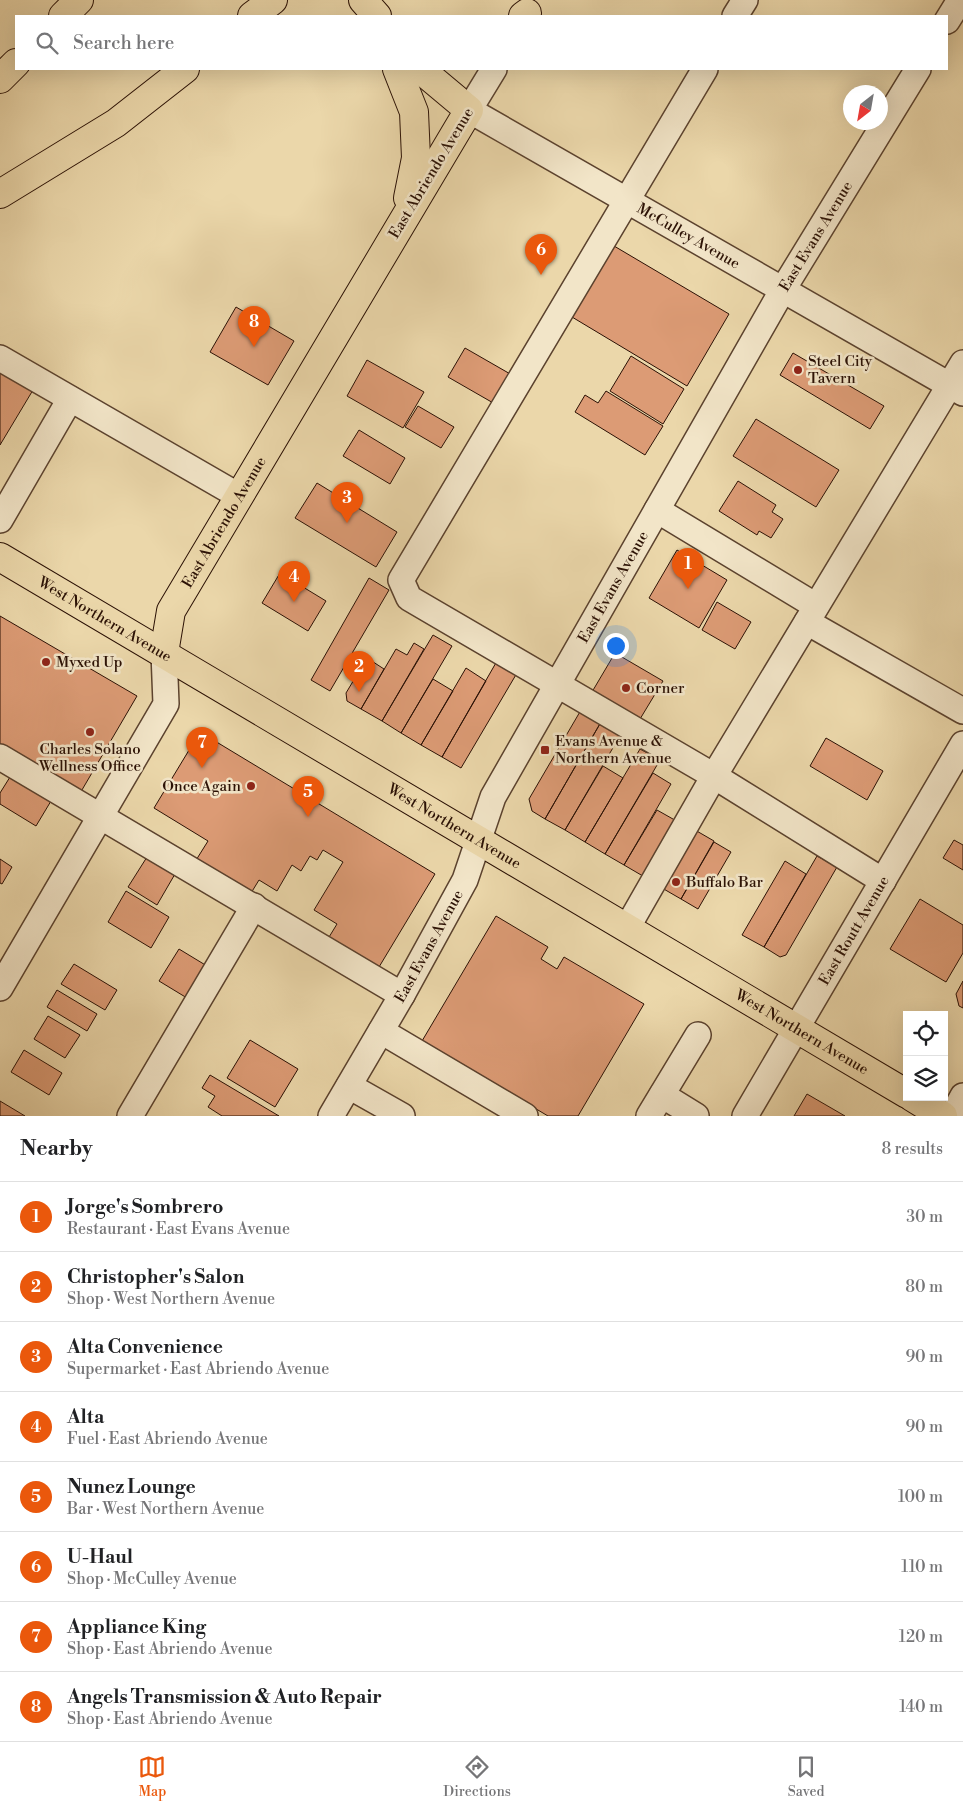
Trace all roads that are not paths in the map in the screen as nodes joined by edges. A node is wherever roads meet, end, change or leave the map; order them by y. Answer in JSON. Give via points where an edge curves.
{"nodes":[{"id":1,"x":80,"y":0,"type":"edge"},
{"id":2,"x":273,"y":0,"type":"edge"},
{"id":3,"x":744,"y":0,"type":"edge"},
{"id":4,"x":960,"y":0,"type":"edge"},
{"id":5,"x":64,"y":15,"type":"edge"},
{"id":6,"x":253,"y":15,"type":"edge"},
{"id":7,"x":736,"y":15,"type":"edge"},
{"id":8,"x":948,"y":19,"type":"edge"},
{"id":9,"x":15,"y":64,"type":"edge"},
{"id":10,"x":184,"y":70,"type":"edge"},
{"id":11,"x":397,"y":70,"type":"edge"},
{"id":12,"x":421,"y":70,"type":"edge"},
{"id":13,"x":493,"y":70,"type":"edge"},
{"id":14,"x":704,"y":70,"type":"edge"},
{"id":15,"x":917,"y":70,"type":"edge"},
{"id":16,"x":0,"y":79,"type":"edge"},
{"id":17,"x":469,"y":110,"type":"junction"},
{"id":18,"x":0,"y":194,"type":"edge"},
{"id":19,"x":628,"y":202,"type":"junction"},
{"id":20,"x":404,"y":218,"type":"junction"},
{"id":21,"x":782,"y":291,"type":"junction"},
{"id":22,"x":0,"y":358,"type":"edge"},
{"id":23,"x":963,"y":363,"type":"edge"},
{"id":24,"x":956,"y":389,"type":"edge"},
{"id":25,"x":70,"y":399,"type":"junction"},
{"id":26,"x":239,"y":496,"type":"junction"},
{"id":27,"x":657,"y":510,"type":"junction"},
{"id":28,"x":0,"y":520,"type":"edge"},
{"id":29,"x":0,"y":558,"type":"edge"},
{"id":30,"x":812,"y":614,"type":"junction"},
{"id":31,"x":164,"y":653,"type":"junction"},
{"id":32,"x":557,"y":686,"type":"junction"},
{"id":33,"x":963,"y":711,"type":"edge"},
{"id":34,"x":963,"y":744,"type":"edge"},
{"id":35,"x":0,"y":757,"type":"edge"},
{"id":36,"x":714,"y":776,"type":"junction"},
{"id":37,"x":101,"y":816,"type":"junction"},
{"id":38,"x":478,"y":841,"type":"junction"},
{"id":39,"x":883,"y":881,"type":"junction"},
{"id":40,"x":254,"y":906,"type":"junction"},
{"id":41,"x":627,"y":928,"type":"junction"},
{"id":42,"x":0,"y":988,"type":"edge"},
{"id":43,"x":402,"y":995,"type":"junction"},
{"id":44,"x":797,"y":1029,"type":"junction"},
{"id":45,"x":381,"y":1031,"type":"junction"},
{"id":46,"x":698,"y":1035,"type":"dead end"},
{"id":47,"x":349,"y":1086,"type":"junction"},
{"id":48,"x":903,"y":1092,"type":"edge"},
{"id":49,"x":662,"y":1095,"type":"junction"},
{"id":50,"x":963,"y":1096,"type":"edge"},
{"id":51,"x":919,"y":1101,"type":"edge"},
{"id":52,"x":130,"y":1116,"type":"edge"},
{"id":53,"x":331,"y":1116,"type":"edge"},
{"id":54,"x":402,"y":1116,"type":"edge"},
{"id":55,"x":525,"y":1116,"type":"edge"},
{"id":56,"x":650,"y":1116,"type":"edge"},
{"id":57,"x":696,"y":1116,"type":"edge"},
{"id":58,"x":745,"y":1116,"type":"edge"},
{"id":59,"x":943,"y":1116,"type":"edge"},
{"id":60,"x":952,"y":1116,"type":"edge"}],
"edges":[{"from":1,"to":5,"type":"main road"},
{"from":2,"to":6,"type":"main road"},
{"from":3,"to":7,"type":"street"},
{"from":4,"to":8,"type":"street"},
{"from":9,"to":16,"type":"main road"},
{"from":10,"to":18,"type":"main road","via":[[116,123]]},
{"from":11,"to":20,"type":"main road","via":[[414,112],[416,149]]},
{"from":12,"to":17,"type":"main road","name":"McCulley Avenue"},
{"from":13,"to":17,"type":"street","name":"East Abriendo Avenue"},
{"from":14,"to":19,"type":"street"},
{"from":15,"to":21,"type":"street","name":"East Evans Avenue"},
{"from":17,"to":19,"type":"street","name":"McCulley Avenue"},
{"from":17,"to":20,"type":"main road","name":"East Abriendo Avenue"},
{"from":19,"to":21,"type":"street","name":"McCulley Avenue"},
{"from":19,"to":32,"type":"street","via":[[401,580],[408,598]]},
{"from":20,"to":26,"type":"main road","name":"East Abriendo Avenue"},
{"from":21,"to":24,"type":"street","name":"McCulley Avenue"},
{"from":21,"to":27,"type":"street","name":"East Evans Avenue"},
{"from":22,"to":25,"type":"street"},
{"from":23,"to":24,"type":"street"},
{"from":24,"to":30,"type":"street"},
{"from":25,"to":26,"type":"street"},
{"from":25,"to":28,"type":"street"},
{"from":26,"to":31,"type":"main road","name":"East Abriendo Avenue","via":[[171,610]]},
{"from":27,"to":30,"type":"street"},
{"from":27,"to":32,"type":"street","name":"East Evans Avenue"},
{"from":29,"to":31,"type":"main road","name":"West Northern Avenue"},
{"from":30,"to":33,"type":"street"},
{"from":30,"to":36,"type":"street"},
{"from":31,"to":37,"type":"street","name":"East Abriendo Avenue","via":[[166,704]]},
{"from":31,"to":38,"type":"main road","name":"West Northern Avenue"},
{"from":32,"to":36,"type":"street"},
{"from":32,"to":38,"type":"street","name":"East Evans Avenue","via":[[493,797]]},
{"from":34,"to":39,"type":"street","name":"East Routt Avenue"},
{"from":35,"to":37,"type":"street"},
{"from":36,"to":39,"type":"street"},
{"from":36,"to":41,"type":"street"},
{"from":37,"to":40,"type":"street"},
{"from":37,"to":42,"type":"street","name":"East Abriendo Avenue"},
{"from":38,"to":41,"type":"main road","name":"West Northern Avenue"},
{"from":38,"to":43,"type":"street","name":"East Evans Avenue","via":[[465,880]]},
{"from":39,"to":44,"type":"street","name":"East Routt Avenue"},
{"from":40,"to":43,"type":"street"},
{"from":40,"to":52,"type":"street"},
{"from":41,"to":44,"type":"main road","name":"West Northern Avenue"},
{"from":43,"to":45,"type":"street","name":"East Evans Avenue"},
{"from":44,"to":48,"type":"main road","name":"West Northern Avenue"},
{"from":44,"to":58,"type":"street","name":"East Routt Avenue"},
{"from":45,"to":47,"type":"street","name":"East Evans Avenue"},
{"from":45,"to":55,"type":"street"},
{"from":46,"to":49,"type":"street"},
{"from":47,"to":53,"type":"street","name":"East Evans Avenue"},
{"from":47,"to":54,"type":"street"},
{"from":49,"to":56,"type":"street"},
{"from":49,"to":57,"type":"street"},
{"from":50,"to":60,"type":"street"},
{"from":51,"to":59,"type":"main road"}]}
